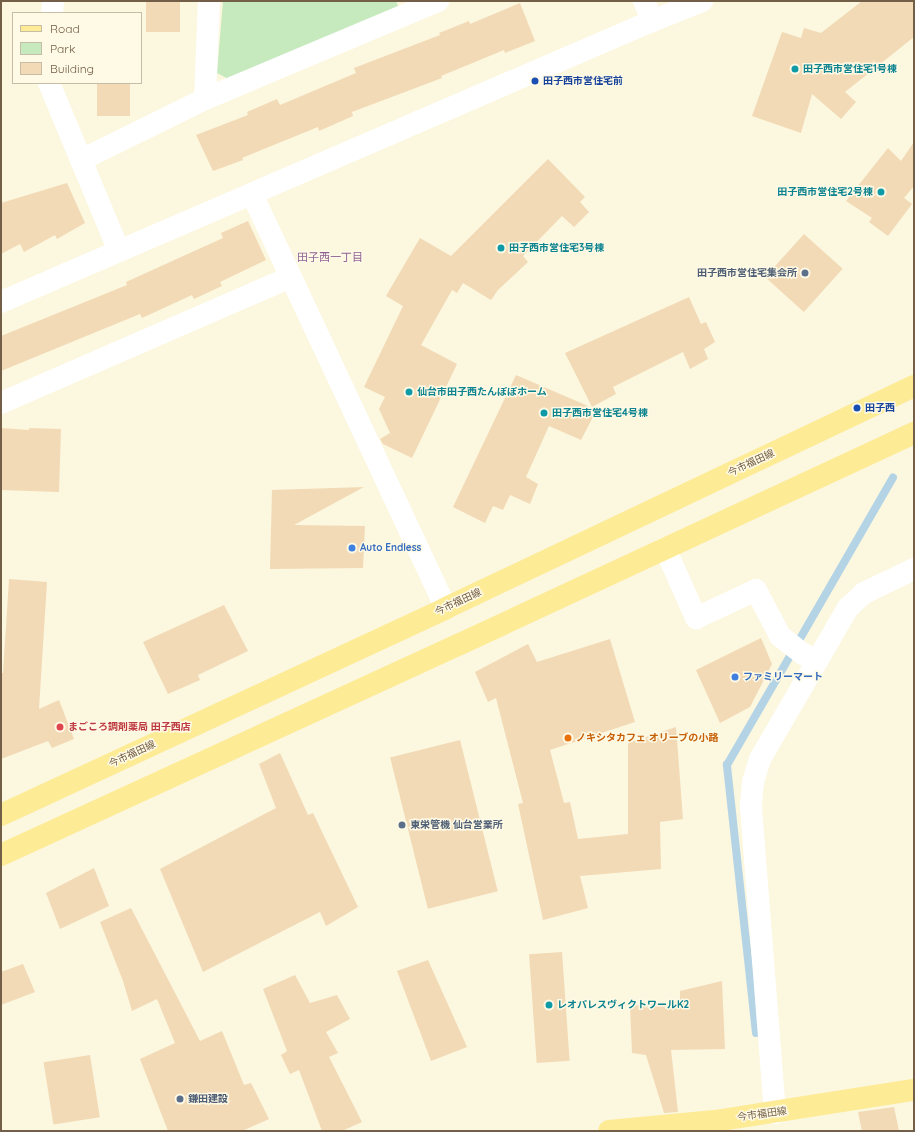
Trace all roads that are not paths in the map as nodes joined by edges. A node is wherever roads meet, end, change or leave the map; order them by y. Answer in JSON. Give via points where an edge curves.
{"nodes":[{"id":1,"x":53,"y":1,"type":"edge"},
{"id":2,"x":209,"y":1,"type":"edge"},
{"id":3,"x":438,"y":1,"type":"edge"},
{"id":4,"x":702,"y":1,"type":"edge"},
{"id":5,"x":648,"y":11,"type":"edge"},
{"id":6,"x":52,"y":12,"type":"edge"},
{"id":7,"x":50,"y":84,"type":"edge"},
{"id":8,"x":206,"y":99,"type":"junction"},
{"id":9,"x":80,"y":160,"type":"junction"},
{"id":10,"x":252,"y":194,"type":"junction"},
{"id":11,"x":119,"y":251,"type":"junction"},
{"id":12,"x":291,"y":277,"type":"junction"},
{"id":13,"x":1,"y":302,"type":"edge"},
{"id":14,"x":914,"y":386,"type":"edge"},
{"id":15,"x":1,"y":403,"type":"edge"},
{"id":16,"x":914,"y":432,"type":"edge"},
{"id":17,"x":665,"y":548,"type":"junction"},
{"id":18,"x":914,"y":569,"type":"edge"},
{"id":19,"x":446,"y":608,"type":"junction"},
{"id":20,"x":804,"y":653,"type":"junction"},
{"id":21,"x":1,"y":815,"type":"edge"},
{"id":22,"x":1,"y":854,"type":"edge"},
{"id":23,"x":914,"y":1090,"type":"edge"},
{"id":24,"x":775,"y":1113,"type":"junction"},
{"id":25,"x":609,"y":1131,"type":"edge"}],
"edges":[{"from":1,"to":6,"type":"street"},
{"from":2,"to":8,"type":"street"},
{"from":3,"to":8,"type":"street"},
{"from":4,"to":5,"type":"street"},
{"from":5,"to":10,"type":"street"},
{"from":7,"to":9,"type":"street"},
{"from":8,"to":9,"type":"street"},
{"from":9,"to":11,"type":"street"},
{"from":10,"to":11,"type":"street"},
{"from":10,"to":12,"type":"street"},
{"from":11,"to":13,"type":"street"},
{"from":12,"to":15,"type":"street"},
{"from":12,"to":19,"type":"street"},
{"from":14,"to":19,"type":"main road","name":"今市福田線"},
{"from":16,"to":17,"type":"main road"},
{"from":17,"to":20,"type":"street","via":[[696,618],[756,590],[780,636]]},
{"from":17,"to":22,"type":"main road"},
{"from":18,"to":20,"type":"street","via":[[864,593]]},
{"from":19,"to":21,"type":"main road","name":"今市福田線"},
{"from":20,"to":24,"type":"street","via":[[760,759],[753,782],[751,805]]},
{"from":23,"to":24,"type":"main road","name":"今市福田線"},
{"from":24,"to":25,"type":"main road","name":"今市福田線"}]}
